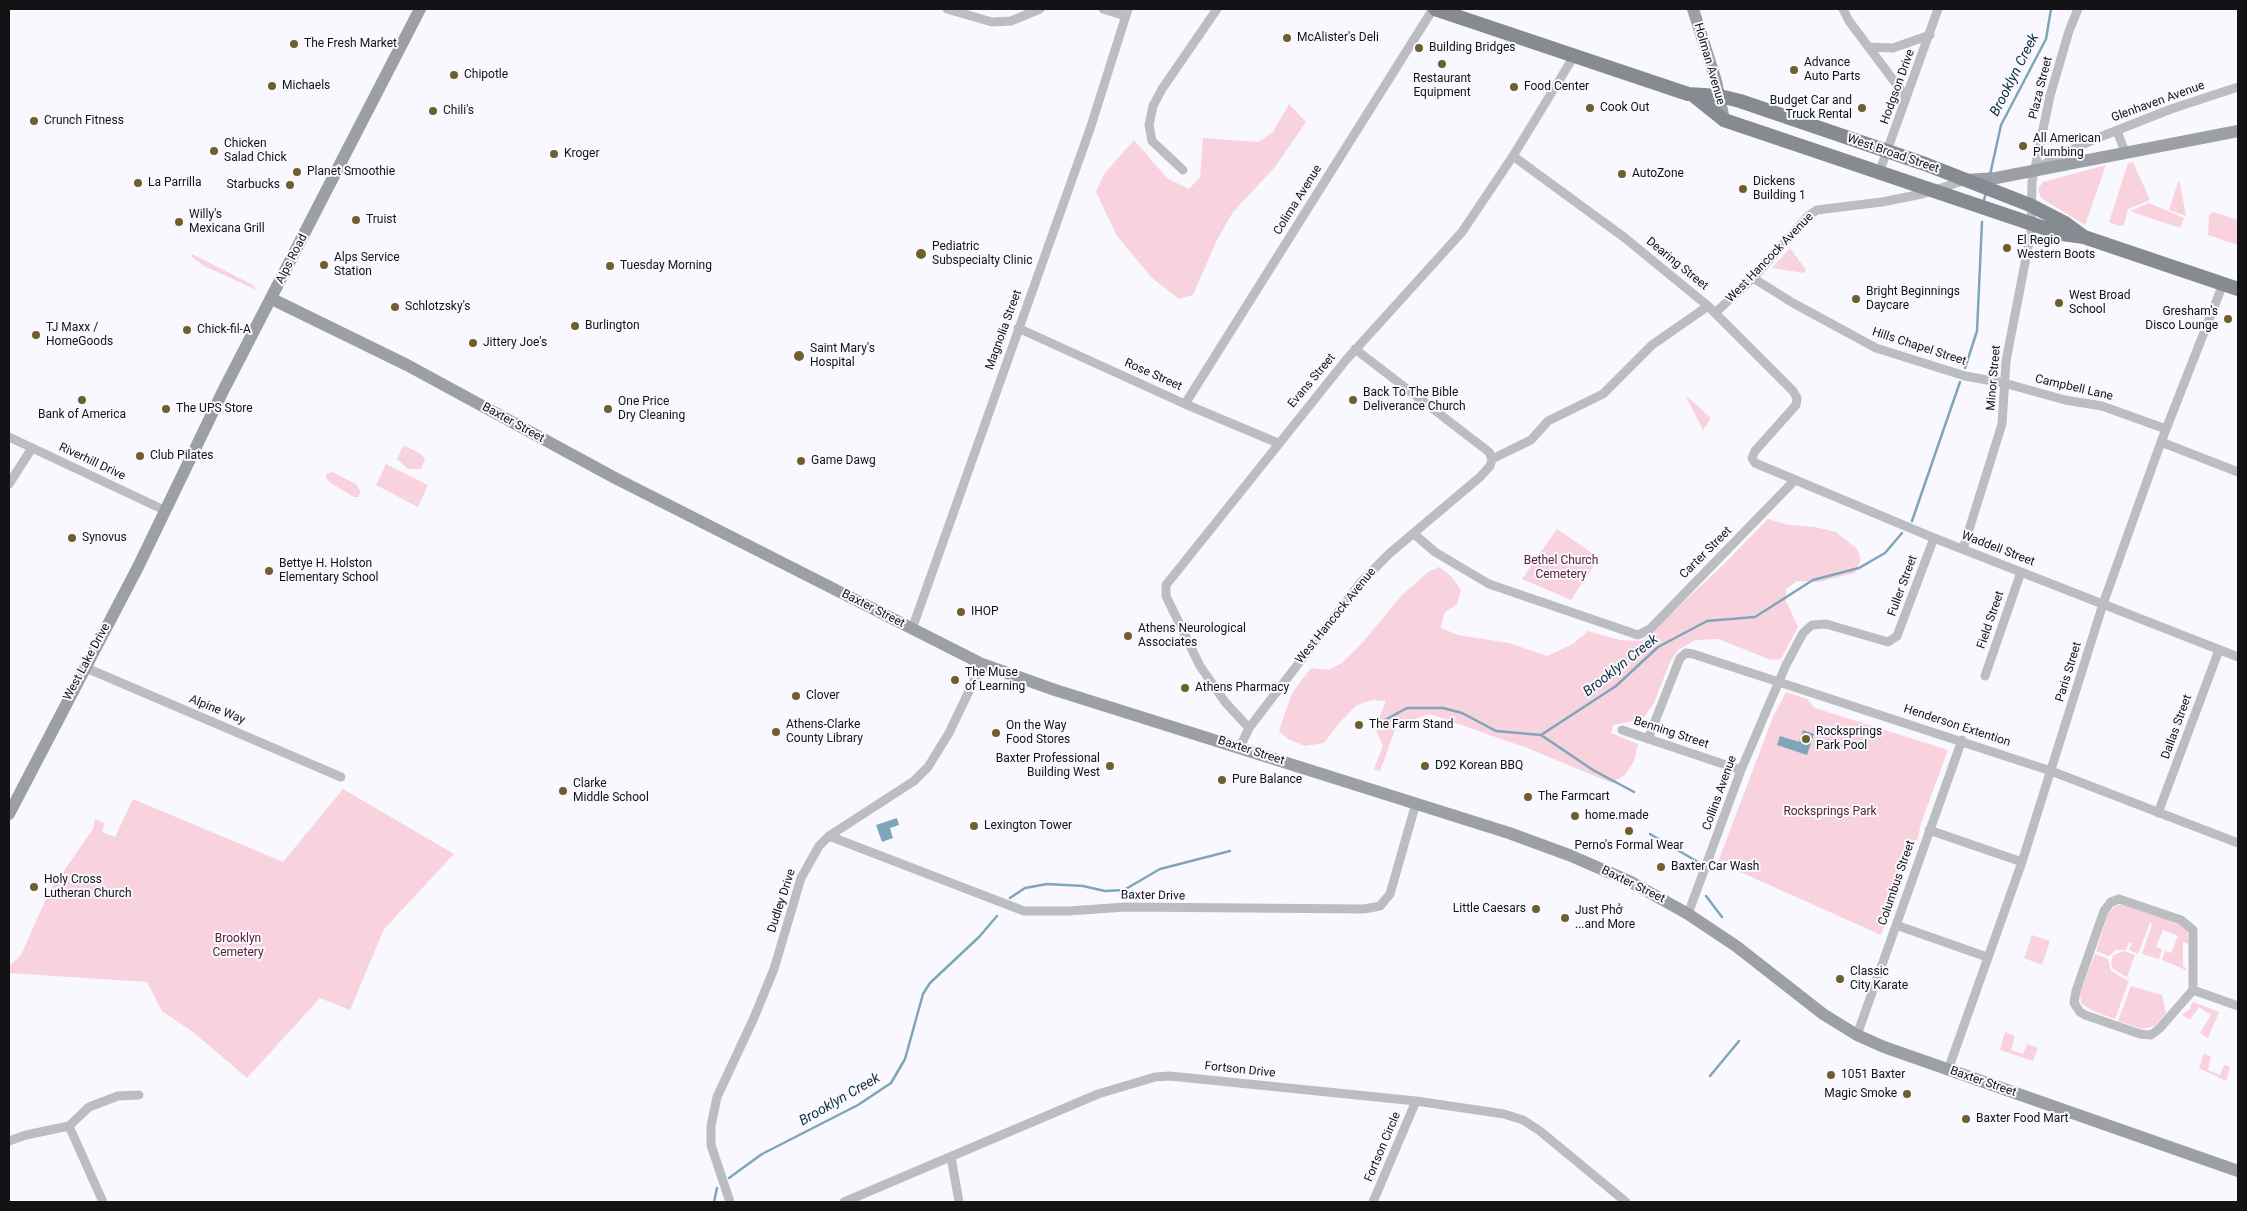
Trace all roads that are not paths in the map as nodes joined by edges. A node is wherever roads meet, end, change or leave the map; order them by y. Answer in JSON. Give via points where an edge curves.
{"nodes":[{"id":1,"x":420,"y":9,"type":"edge"},
{"id":2,"x":947,"y":9,"type":"edge"},
{"id":3,"x":1040,"y":9,"type":"edge"},
{"id":4,"x":1103,"y":9,"type":"edge"},
{"id":5,"x":1217,"y":9,"type":"edge"},
{"id":6,"x":1434,"y":9,"type":"edge"},
{"id":7,"x":1693,"y":9,"type":"edge"},
{"id":8,"x":1843,"y":9,"type":"edge"},
{"id":9,"x":1938,"y":9,"type":"edge"},
{"id":10,"x":2078,"y":9,"type":"edge"},
{"id":11,"x":1126,"y":12,"type":"edge"},
{"id":12,"x":1930,"y":35,"type":"junction"},
{"id":13,"x":1869,"y":47,"type":"junction"},
{"id":14,"x":1574,"y":56,"type":"junction"},
{"id":15,"x":2238,"y":87,"type":"edge"},
{"id":16,"x":1694,"y":96,"type":"junction"},
{"id":17,"x":1720,"y":96,"type":"junction"},
{"id":18,"x":1906,"y":97,"type":"junction"},
{"id":19,"x":1724,"y":120,"type":"junction"},
{"id":20,"x":2117,"y":130,"type":"junction"},
{"id":21,"x":2238,"y":131,"type":"edge"},
{"id":22,"x":1887,"y":151,"type":"junction"},
{"id":23,"x":2125,"y":152,"type":"junction"},
{"id":24,"x":1513,"y":156,"type":"junction"},
{"id":25,"x":1183,"y":170,"type":"dead end"},
{"id":26,"x":2034,"y":171,"type":"junction"},
{"id":27,"x":1880,"y":173,"type":"junction"},
{"id":28,"x":1966,"y":180,"type":"junction"},
{"id":29,"x":1936,"y":191,"type":"junction"},
{"id":30,"x":2030,"y":205,"type":"junction"},
{"id":31,"x":2031,"y":224,"type":"junction"},
{"id":32,"x":2084,"y":237,"type":"junction"},
{"id":33,"x":1753,"y":278,"type":"junction"},
{"id":34,"x":2223,"y":284,"type":"junction"},
{"id":35,"x":2238,"y":289,"type":"edge"},
{"id":36,"x":272,"y":299,"type":"junction"},
{"id":37,"x":1708,"y":306,"type":"junction"},
{"id":38,"x":1715,"y":312,"type":"junction"},
{"id":39,"x":1018,"y":328,"type":"junction"},
{"id":40,"x":1355,"y":349,"type":"junction"},
{"id":41,"x":2004,"y":383,"type":"junction"},
{"id":42,"x":1184,"y":404,"type":"junction"},
{"id":43,"x":2166,"y":429,"type":"junction"},
{"id":44,"x":9,"y":437,"type":"edge"},
{"id":45,"x":2161,"y":442,"type":"junction"},
{"id":46,"x":1278,"y":443,"type":"junction"},
{"id":47,"x":32,"y":448,"type":"junction"},
{"id":48,"x":1752,"y":458,"type":"joint"},
{"id":49,"x":1492,"y":459,"type":"junction"},
{"id":50,"x":2238,"y":472,"type":"edge"},
{"id":51,"x":1794,"y":481,"type":"junction"},
{"id":52,"x":9,"y":484,"type":"edge"},
{"id":53,"x":164,"y":510,"type":"junction"},
{"id":54,"x":1414,"y":534,"type":"junction"},
{"id":55,"x":1934,"y":538,"type":"junction"},
{"id":56,"x":1963,"y":549,"type":"junction"},
{"id":57,"x":2021,"y":572,"type":"junction"},
{"id":58,"x":2103,"y":604,"type":"junction"},
{"id":59,"x":912,"y":630,"type":"junction"},
{"id":60,"x":2219,"y":650,"type":"junction"},
{"id":61,"x":2238,"y":657,"type":"edge"},
{"id":62,"x":982,"y":664,"type":"junction"},
{"id":63,"x":84,"y":667,"type":"junction"},
{"id":64,"x":1985,"y":676,"type":"dead end"},
{"id":65,"x":1779,"y":682,"type":"junction"},
{"id":66,"x":1249,"y":728,"type":"junction"},
{"id":67,"x":1622,"y":730,"type":"dead end"},
{"id":68,"x":1648,"y":739,"type":"junction"},
{"id":69,"x":1962,"y":740,"type":"junction"},
{"id":70,"x":1240,"y":747,"type":"junction"},
{"id":71,"x":1741,"y":770,"type":"junction"},
{"id":72,"x":2051,"y":771,"type":"junction"},
{"id":73,"x":341,"y":777,"type":"dead end"},
{"id":74,"x":1416,"y":803,"type":"junction"},
{"id":75,"x":2158,"y":813,"type":"junction"},
{"id":76,"x":9,"y":814,"type":"edge"},
{"id":77,"x":1929,"y":830,"type":"junction"},
{"id":78,"x":829,"y":836,"type":"junction"},
{"id":79,"x":2238,"y":843,"type":"edge"},
{"id":80,"x":2022,"y":862,"type":"junction"},
{"id":81,"x":1688,"y":914,"type":"junction"},
{"id":82,"x":1896,"y":925,"type":"junction"},
{"id":83,"x":1987,"y":957,"type":"junction"},
{"id":84,"x":2192,"y":990,"type":"junction"},
{"id":85,"x":2238,"y":1006,"type":"edge"},
{"id":86,"x":1857,"y":1035,"type":"junction"},
{"id":87,"x":1948,"y":1070,"type":"junction"},
{"id":88,"x":139,"y":1095,"type":"dead end"},
{"id":89,"x":1416,"y":1101,"type":"junction"},
{"id":90,"x":69,"y":1126,"type":"junction"},
{"id":91,"x":9,"y":1141,"type":"edge"},
{"id":92,"x":951,"y":1157,"type":"junction"},
{"id":93,"x":2238,"y":1171,"type":"edge"},
{"id":94,"x":103,"y":1202,"type":"edge"},
{"id":95,"x":730,"y":1202,"type":"edge"},
{"id":96,"x":844,"y":1202,"type":"edge"},
{"id":97,"x":959,"y":1202,"type":"edge"},
{"id":98,"x":1373,"y":1202,"type":"edge"},
{"id":99,"x":1626,"y":1202,"type":"edge"}],
"edges":[{"from":1,"to":36,"type":"main road","name":"Alps Road"},
{"from":2,"to":3,"type":"street","via":[[980,20],[998,22],[1011,21]]},
{"from":4,"to":11,"type":"street"},
{"from":5,"to":25,"type":"street","via":[[1153,106],[1149,125],[1152,141]]},
{"from":6,"to":14,"type":"main road","name":"West Broad Street"},
{"from":6,"to":42,"type":"street","name":"Colima Avenue"},
{"from":7,"to":17,"type":"main road","name":"Holman Avenue"},
{"from":8,"to":13,"type":"street"},
{"from":9,"to":12,"type":"street","name":"Hodgson Drive"},
{"from":10,"to":26,"type":"street","name":"Plaza Street","via":[[2050,96]]},
{"from":11,"to":39,"type":"street","name":"Magnolia Street","via":[[1090,129]]},
{"from":12,"to":13,"type":"street","via":[[1893,48]]},
{"from":12,"to":18,"type":"street","name":"Hodgson Drive"},
{"from":13,"to":18,"type":"street"},
{"from":14,"to":16,"type":"main road","name":"West Broad Street"},
{"from":14,"to":24,"type":"street","name":"Evans Street"},
{"from":15,"to":20,"type":"street","name":"Glenhaven Avenue"},
{"from":16,"to":17,"type":"main road","name":"West Broad Street"},
{"from":16,"to":19,"type":"main road","name":"West Broad Street"},
{"from":17,"to":19,"type":"main road","name":"Holman Avenue"},
{"from":17,"to":22,"type":"main road","name":"West Broad Street"},
{"from":18,"to":22,"type":"street","name":"Hodgson Drive"},
{"from":19,"to":27,"type":"main road","name":"West Broad Street"},
{"from":20,"to":23,"type":"street"},
{"from":20,"to":26,"type":"street","name":"Glenhaven Avenue","via":[[2055,157]]},
{"from":21,"to":23,"type":"main road","name":"West Hancock Avenue"},
{"from":22,"to":27,"type":"street","name":"Hodgson Drive"},
{"from":22,"to":28,"type":"main road","name":"West Broad Street"},
{"from":23,"to":26,"type":"main road","name":"West Hancock Avenue"},
{"from":24,"to":37,"type":"street","name":"Dearing Street","via":[[1625,238]]},
{"from":24,"to":40,"type":"street","name":"Evans Street","via":[[1446,252]]},
{"from":26,"to":28,"type":"main road","name":"West Hancock Avenue"},
{"from":26,"to":30,"type":"street","name":"Plaza Street"},
{"from":27,"to":29,"type":"main road","name":"West Broad Street"},
{"from":28,"to":29,"type":"street","name":"West Hancock Avenue"},
{"from":28,"to":30,"type":"main road","name":"West Broad Street"},
{"from":29,"to":31,"type":"main road","name":"West Broad Street"},
{"from":29,"to":33,"type":"street","name":"West Hancock Avenue","via":[[1817,210]]},
{"from":30,"to":31,"type":"street","name":"Minor Street"},
{"from":30,"to":32,"type":"main road","name":"West Broad Street"},
{"from":31,"to":32,"type":"main road","name":"West Broad Street"},
{"from":31,"to":41,"type":"street","name":"Minor Street"},
{"from":32,"to":34,"type":"main road","name":"West Broad Street"},
{"from":33,"to":38,"type":"street","name":"West Hancock Avenue"},
{"from":33,"to":41,"type":"street","name":"Hills Chapel Street","via":[[1876,348],[1965,376]]},
{"from":34,"to":35,"type":"main road","name":"West Broad Street"},
{"from":34,"to":43,"type":"street","name":"Paris Street"},
{"from":36,"to":53,"type":"main road","name":"Alps Road"},
{"from":36,"to":59,"type":"main road","name":"Baxter Street","via":[[407,365],[615,478]]},
{"from":37,"to":38,"type":"street","name":"Dearing Street"},
{"from":37,"to":49,"type":"street","via":[[1652,345],[1603,394],[1548,421],[1531,440]]},
{"from":38,"to":48,"type":"street","name":"Dearing Street","via":[[1794,391],[1797,398],[1794,408]]},
{"from":39,"to":42,"type":"street","name":"Rose Street"},
{"from":39,"to":59,"type":"street","name":"Magnolia Street"},
{"from":40,"to":46,"type":"street","name":"Evans Street"},
{"from":40,"to":49,"type":"street","via":[[1489,452]]},
{"from":41,"to":43,"type":"street","name":"Campbell Lane","via":[[2056,398],[2102,406]]},
{"from":41,"to":56,"type":"street","name":"Minor Street","via":[[1999,436]]},
{"from":42,"to":46,"type":"street","name":"Rose Street"},
{"from":43,"to":45,"type":"street","name":"Paris Street"},
{"from":44,"to":47,"type":"street","name":"Riverhill Drive"},
{"from":45,"to":50,"type":"street"},
{"from":45,"to":58,"type":"street","name":"Paris Street"},
{"from":46,"to":66,"type":"street","name":"Evans Street","via":[[1170,577],[1165,588],[1204,674]]},
{"from":47,"to":52,"type":"street"},
{"from":47,"to":53,"type":"street","name":"Riverhill Drive"},
{"from":48,"to":51,"type":"street","name":"Waddell Street","via":[[1757,464]]},
{"from":49,"to":54,"type":"street","name":"West Hancock Avenue","via":[[1480,478]]},
{"from":51,"to":54,"type":"street","name":"Carter Street","via":[[1650,629],[1638,635],[1489,584],[1443,557]]},
{"from":51,"to":55,"type":"street","name":"Waddell Street"},
{"from":53,"to":63,"type":"main road","name":"West Lake Drive"},
{"from":54,"to":66,"type":"street","name":"West Hancock Avenue","via":[[1361,582]]},
{"from":55,"to":56,"type":"street","name":"Waddell Street"},
{"from":55,"to":65,"type":"street","name":"Fuller Street","via":[[1898,636],[1888,642],[1826,624],[1812,625],[1803,633]]},
{"from":56,"to":57,"type":"street","name":"Waddell Street"},
{"from":57,"to":58,"type":"street","name":"Waddell Street"},
{"from":57,"to":64,"type":"street","name":"Field Street"},
{"from":58,"to":60,"type":"street","name":"Waddell Street"},
{"from":58,"to":72,"type":"street","name":"Paris Street"},
{"from":59,"to":62,"type":"main road","name":"Baxter Street"},
{"from":60,"to":61,"type":"street","name":"Waddell Street"},
{"from":60,"to":75,"type":"street","name":"Dallas Street"},
{"from":62,"to":70,"type":"main road","name":"Baxter Street"},
{"from":62,"to":78,"type":"street","name":"Dudley Drive","via":[[949,733],[928,767],[914,781]]},
{"from":63,"to":73,"type":"street","name":"Alpine Way"},
{"from":63,"to":76,"type":"main road","name":"West Lake Drive"},
{"from":65,"to":68,"type":"street","name":"Henderson Extention","via":[[1686,653],[1673,673]]},
{"from":65,"to":69,"type":"street","name":"Henderson Extention"},
{"from":65,"to":71,"type":"street","name":"Collins Avenue"},
{"from":66,"to":70,"type":"street","name":"West Hancock Avenue"},
{"from":67,"to":68,"type":"street","name":"Benning Street"},
{"from":68,"to":71,"type":"street","name":"Benning Street"},
{"from":69,"to":72,"type":"street","name":"Henderson Extention"},
{"from":69,"to":77,"type":"street","name":"Columbus Street"},
{"from":70,"to":74,"type":"main road","name":"Baxter Street"},
{"from":71,"to":81,"type":"street","name":"Collins Avenue"},
{"from":72,"to":75,"type":"street","name":"Henderson Extention"},
{"from":72,"to":80,"type":"street","name":"Paris Street"},
{"from":74,"to":78,"type":"street","name":"Baxter Drive","via":[[1390,894],[1380,906],[1364,910],[1126,907],[1068,912],[1024,911]]},
{"from":74,"to":81,"type":"main road","name":"Baxter Street","via":[[1569,855],[1629,881]]},
{"from":75,"to":79,"type":"street","name":"Henderson Extention"},
{"from":77,"to":80,"type":"street"},
{"from":77,"to":82,"type":"street","name":"Columbus Street"},
{"from":78,"to":95,"type":"street","name":"Dudley Drive","via":[[811,857],[801,878],[754,1020],[717,1097],[711,1145]]},
{"from":80,"to":83,"type":"street","name":"Paris Street"},
{"from":81,"to":86,"type":"main road","name":"Baxter Street","via":[[1744,952],[1823,1014]]},
{"from":82,"to":83,"type":"street"},
{"from":82,"to":86,"type":"street","name":"Columbus Street"},
{"from":83,"to":87,"type":"street","name":"Paris Street"},
{"from":84,"to":84,"type":"street","via":[[2193,938],[2190,926],[2182,920],[2126,900],[2111,902],[2104,911],[2076,991],[2074,1003],[2080,1012],[2151,1035]]},
{"from":84,"to":85,"type":"street"},
{"from":86,"to":87,"type":"main road","name":"Baxter Street"},
{"from":87,"to":93,"type":"main road","name":"Baxter Street"},
{"from":88,"to":90,"type":"street","via":[[118,1096],[89,1107]]},
{"from":89,"to":92,"type":"street","name":"Fortson Drive","via":[[1196,1078],[1156,1077],[1098,1094]]},
{"from":89,"to":98,"type":"street","name":"Fortson Circle"},
{"from":89,"to":99,"type":"street","name":"Fortson Drive","via":[[1477,1108],[1523,1120]]},
{"from":90,"to":91,"type":"street"},
{"from":90,"to":94,"type":"street"},
{"from":92,"to":96,"type":"street","name":"Fortson Drive"},
{"from":92,"to":97,"type":"street"}]}
